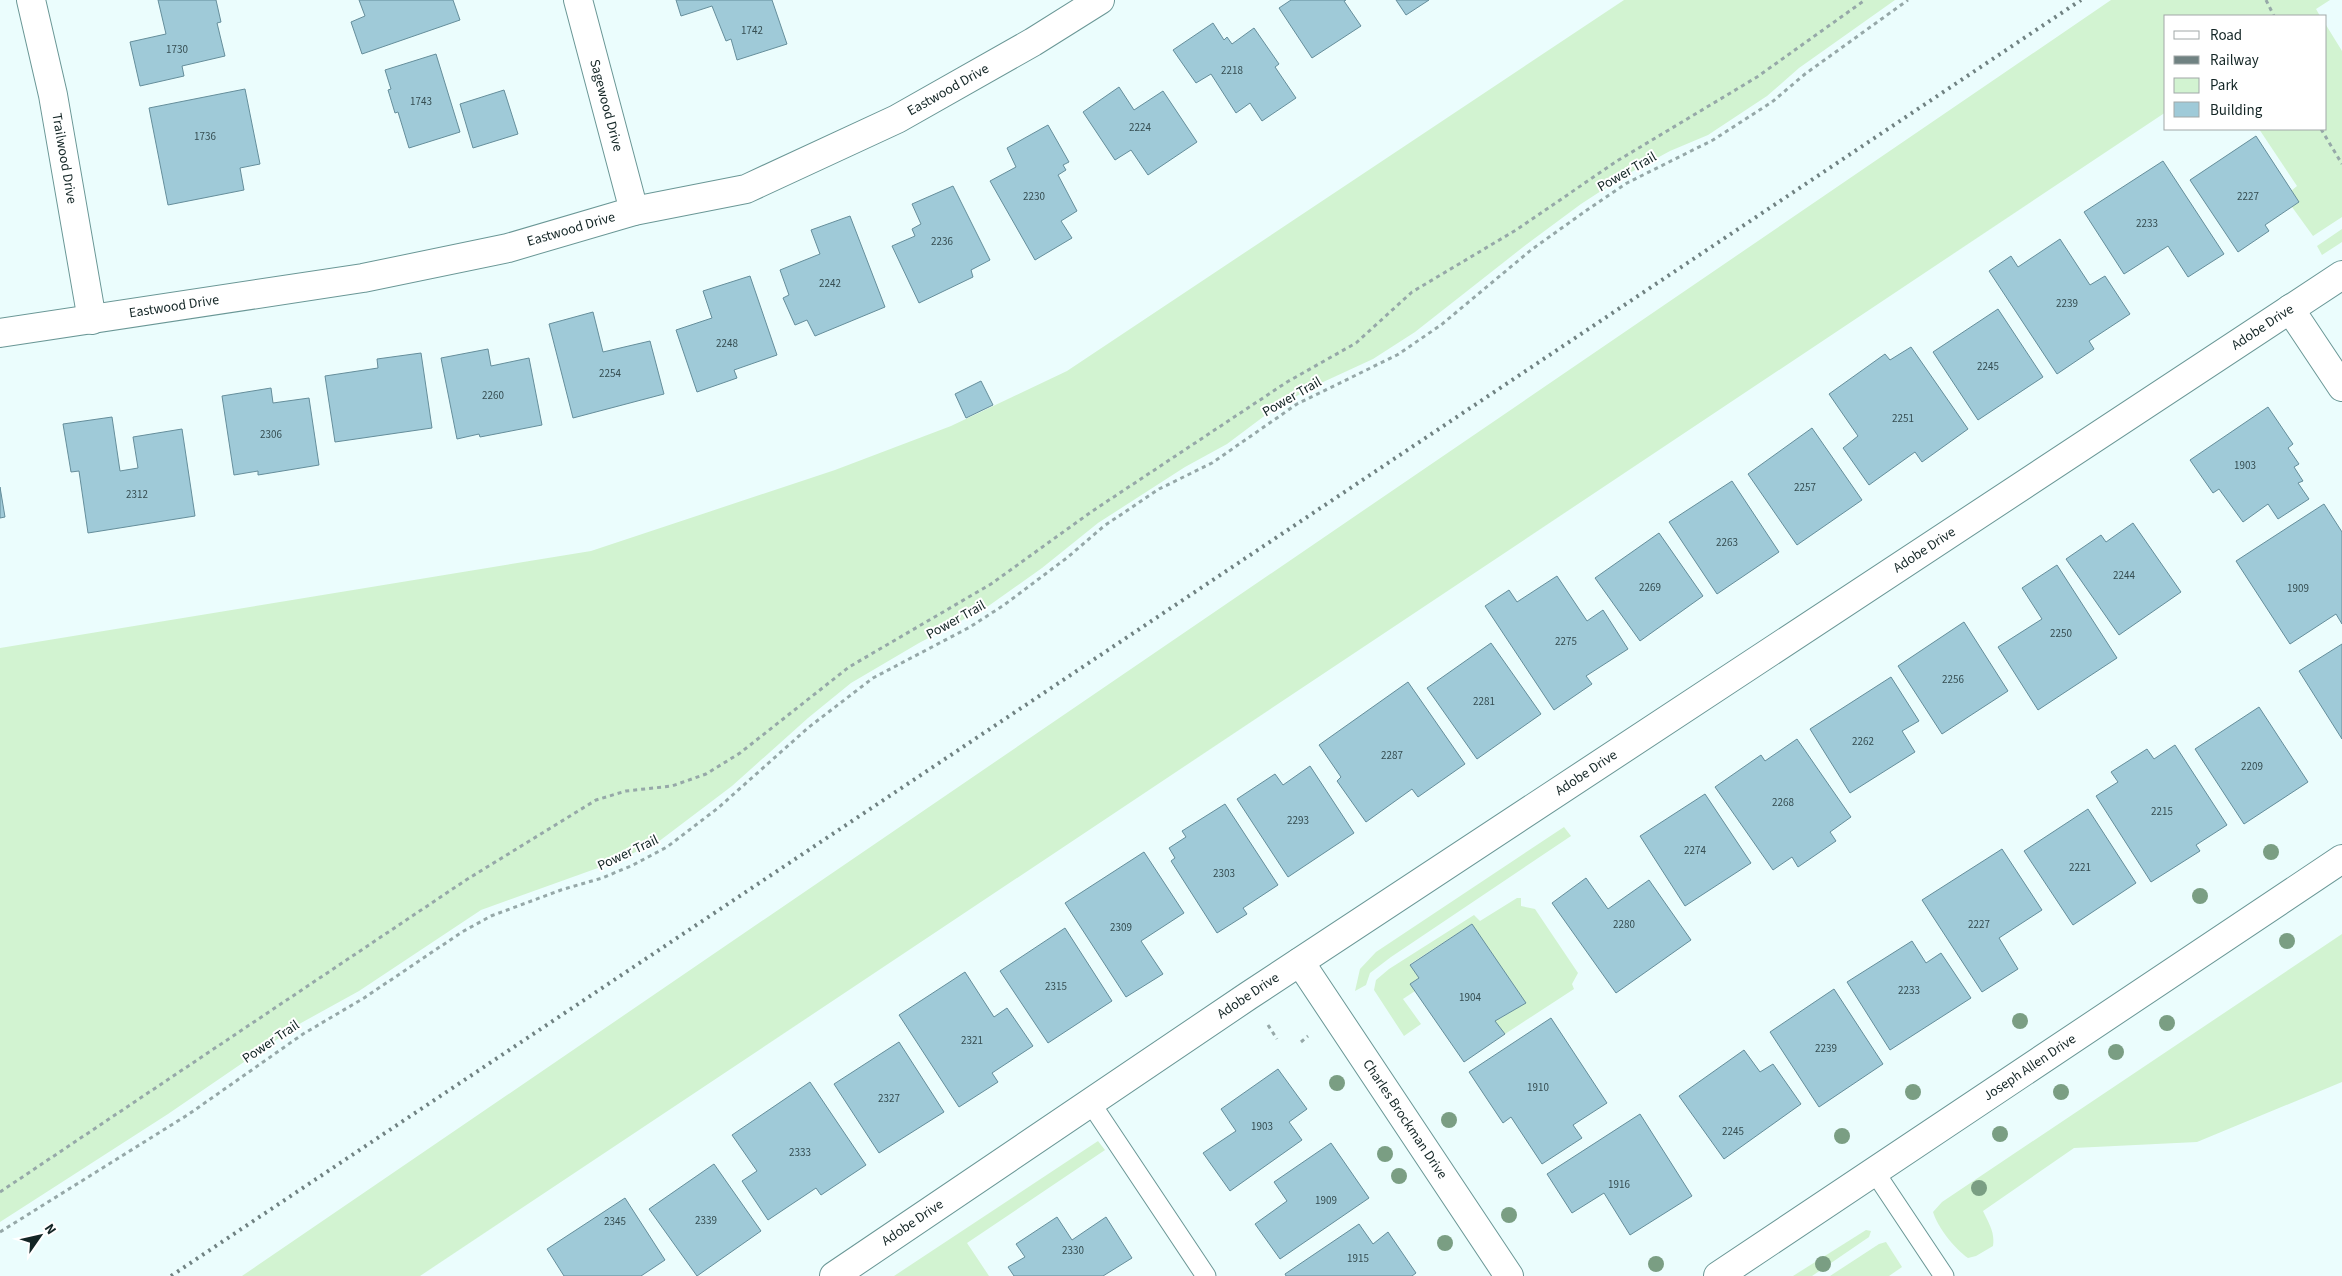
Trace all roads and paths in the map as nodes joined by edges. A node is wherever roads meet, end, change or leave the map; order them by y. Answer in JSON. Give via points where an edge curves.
{"nodes":[{"id":1,"x":31,"y":0,"type":"edge"},
{"id":2,"x":578,"y":0,"type":"edge"},
{"id":3,"x":1100,"y":0,"type":"edge"},
{"id":4,"x":1865,"y":0,"type":"edge"},
{"id":5,"x":1908,"y":0,"type":"edge"},
{"id":6,"x":2266,"y":0,"type":"edge"},
{"id":7,"x":2274,"y":15,"type":"edge"},
{"id":8,"x":2322,"y":130,"type":"edge"},
{"id":9,"x":2342,"y":164,"type":"edge"},
{"id":10,"x":634,"y":211,"type":"junction"},
{"id":11,"x":2342,"y":275,"type":"edge"},
{"id":12,"x":2290,"y":309,"type":"junction"},
{"id":13,"x":92,"y":320,"type":"junction"},
{"id":14,"x":0,"y":333,"type":"edge"},
{"id":15,"x":2342,"y":387,"type":"edge"},
{"id":16,"x":2342,"y":858,"type":"edge"},
{"id":17,"x":1300,"y":962,"type":"junction"},
{"id":18,"x":1268,"y":1025,"type":"dead end"},
{"id":19,"x":1277,"y":1039,"type":"dead end"},
{"id":20,"x":1090,"y":1102,"type":"junction"},
{"id":21,"x":1874,"y":1171,"type":"junction"},
{"id":22,"x":0,"y":1192,"type":"edge"},
{"id":23,"x":0,"y":1232,"type":"edge"},
{"id":24,"x":834,"y":1276,"type":"edge"},
{"id":25,"x":1206,"y":1276,"type":"edge"},
{"id":26,"x":1509,"y":1276,"type":"edge"},
{"id":27,"x":1718,"y":1276,"type":"edge"},
{"id":28,"x":1944,"y":1276,"type":"edge"}],
"edges":[{"from":1,"to":13,"type":"street","name":"Trailwood Drive","via":[[53,95]]},
{"from":2,"to":10,"type":"street","name":"Sagewood Drive"},
{"from":3,"to":10,"type":"street","name":"Eastwood Drive","via":[[897,119],[746,189]]},
{"from":4,"to":22,"type":"path","via":[[1764,72],[1617,161],[1516,230],[1412,292],[1356,343],[1287,382],[1099,506],[991,584],[850,667],[720,766],[672,786],[626,791],[596,800],[466,880]]},
{"from":5,"to":23,"type":"path","name":"Power Trail","via":[[1728,131],[1627,183],[1587,210],[1531,250],[1441,325],[1397,355],[1297,404],[1212,462],[1160,489],[1104,526],[1004,605],[970,627],[874,678],[809,727],[718,808],[667,847],[631,866],[491,916],[462,932],[364,998],[303,1034],[189,1114]]},
{"from":6,"to":7,"type":"path"},
{"from":8,"to":9,"type":"path"},
{"from":10,"to":13,"type":"street","name":"Eastwood Drive","via":[[508,248],[363,278]]},
{"from":11,"to":12,"type":"street","name":"Adobe Drive"},
{"from":12,"to":15,"type":"street"},
{"from":12,"to":17,"type":"street","name":"Adobe Drive"},
{"from":13,"to":14,"type":"street","name":"Eastwood Drive"},
{"from":16,"to":21,"type":"street","name":"Joseph Allen Drive"},
{"from":17,"to":20,"type":"street","name":"Adobe Drive"},
{"from":17,"to":26,"type":"street","name":"Charles Brockman Drive"},
{"from":18,"to":19,"type":"path"},
{"from":20,"to":24,"type":"street","name":"Adobe Drive"},
{"from":20,"to":25,"type":"lane"},
{"from":21,"to":27,"type":"street","name":"Joseph Allen Drive"},
{"from":21,"to":28,"type":"lane"}]}
